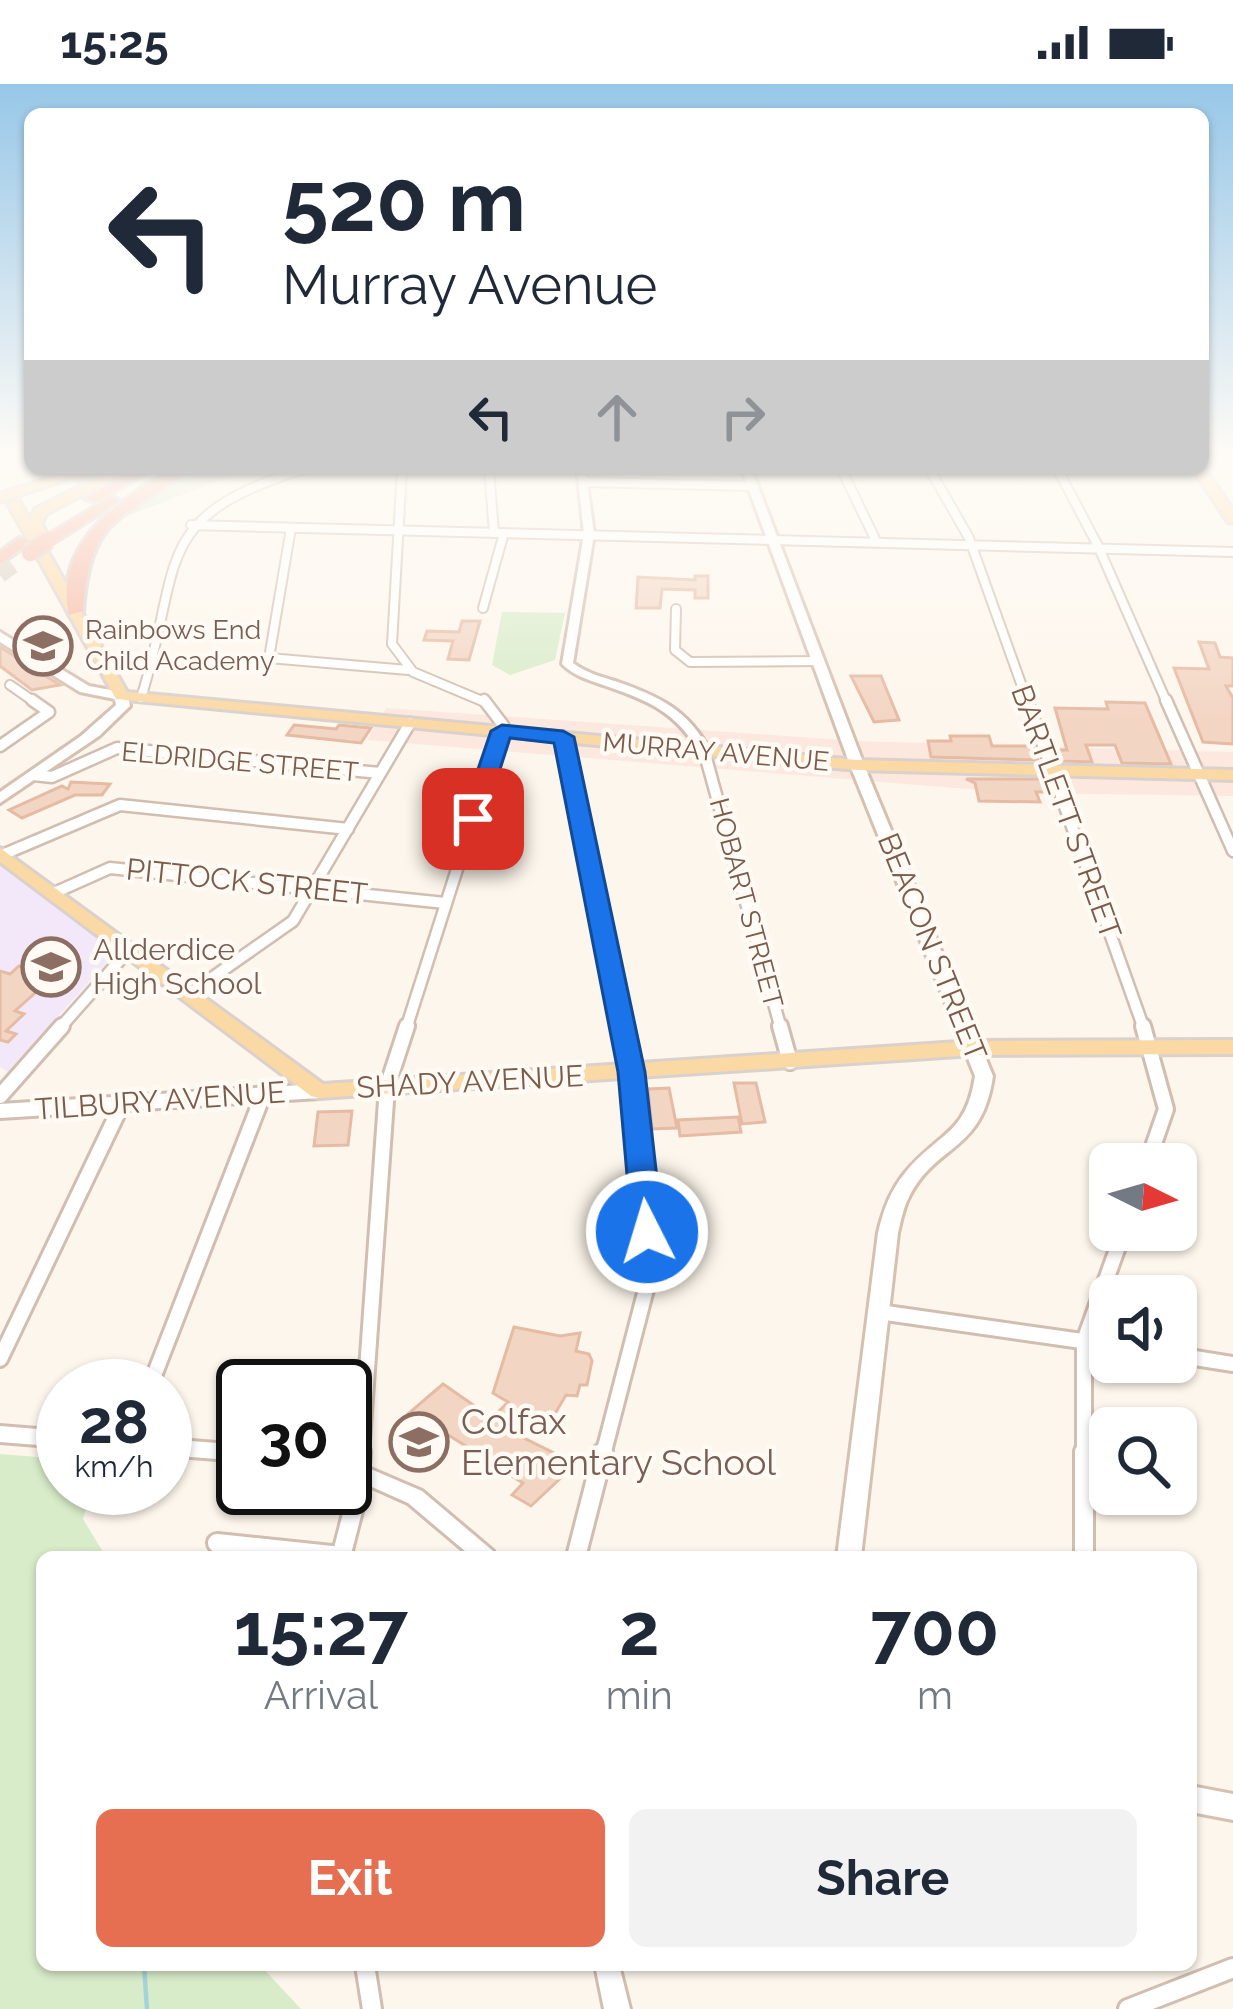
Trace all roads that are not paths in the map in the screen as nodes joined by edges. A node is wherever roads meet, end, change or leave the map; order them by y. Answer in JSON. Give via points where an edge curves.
{"nodes":[{"id":1,"x":32,"y":542,"type":"edge"},
{"id":2,"x":46,"y":542,"type":"edge"},
{"id":3,"x":89,"y":542,"type":"edge"},
{"id":4,"x":181,"y":542,"type":"edge"},
{"id":5,"x":289,"y":542,"type":"edge"},
{"id":6,"x":398,"y":542,"type":"edge"},
{"id":7,"x":497,"y":542,"type":"edge"},
{"id":8,"x":588,"y":542,"type":"edge"},
{"id":9,"x":774,"y":542,"type":"edge"},
{"id":10,"x":870,"y":542,"type":"edge"},
{"id":11,"x":876,"y":542,"type":"joint"},
{"id":12,"x":1096,"y":542,"type":"edge"},
{"id":13,"x":971,"y":543,"type":"junction"},
{"id":14,"x":1098,"y":546,"type":"junction"},
{"id":15,"x":1233,"y":550,"type":"edge"},
{"id":16,"x":483,"y":608,"type":"dead end"},
{"id":17,"x":676,"y":609,"type":"dead end"},
{"id":18,"x":75,"y":611,"type":"junction"},
{"id":19,"x":0,"y":636,"type":"edge"},
{"id":20,"x":820,"y":661,"type":"junction"},
{"id":21,"x":408,"y":670,"type":"junction"},
{"id":22,"x":0,"y":674,"type":"edge"},
{"id":23,"x":5,"y":688,"type":"edge"},
{"id":24,"x":131,"y":695,"type":"junction"},
{"id":25,"x":410,"y":723,"type":"junction"},
{"id":26,"x":502,"y":731,"type":"junction"},
{"id":27,"x":563,"y":737,"type":"junction"},
{"id":28,"x":0,"y":746,"type":"edge"},
{"id":29,"x":704,"y":751,"type":"junction"},
{"id":30,"x":857,"y":765,"type":"junction"},
{"id":31,"x":1052,"y":770,"type":"junction"},
{"id":32,"x":380,"y":773,"type":"junction"},
{"id":33,"x":1199,"y":774,"type":"junction"},
{"id":34,"x":34,"y":775,"type":"junction"},
{"id":35,"x":1233,"y":775,"type":"edge"},
{"id":36,"x":0,"y":800,"type":"edge"},
{"id":37,"x":348,"y":829,"type":"junction"},
{"id":38,"x":1233,"y":851,"type":"edge"},
{"id":39,"x":1,"y":854,"type":"edge"},
{"id":40,"x":312,"y":889,"type":"junction"},
{"id":41,"x":54,"y":893,"type":"junction"},
{"id":42,"x":445,"y":903,"type":"junction"},
{"id":43,"x":130,"y":950,"type":"junction"},
{"id":44,"x":189,"y":994,"type":"junction"},
{"id":45,"x":1150,"y":1047,"type":"junction"},
{"id":46,"x":1233,"y":1047,"type":"edge"},
{"id":47,"x":974,"y":1048,"type":"junction"},
{"id":48,"x":790,"y":1062,"type":"junction"},
{"id":49,"x":632,"y":1072,"type":"junction"},
{"id":50,"x":387,"y":1087,"type":"junction"},
{"id":51,"x":319,"y":1091,"type":"junction"},
{"id":52,"x":262,"y":1095,"type":"junction"},
{"id":53,"x":0,"y":1096,"type":"edge"},
{"id":54,"x":122,"y":1104,"type":"junction"},
{"id":55,"x":0,"y":1112,"type":"edge"},
{"id":56,"x":1154,"y":1143,"type":"edge"},
{"id":57,"x":1116,"y":1251,"type":"edge"},
{"id":58,"x":879,"y":1312,"type":"junction"},
{"id":59,"x":1084,"y":1341,"type":"junction"},
{"id":60,"x":1089,"y":1342,"type":"edge"},
{"id":61,"x":1197,"y":1358,"type":"edge"},
{"id":62,"x":0,"y":1359,"type":"edge"},
{"id":63,"x":160,"y":1359,"type":"edge"},
{"id":64,"x":361,"y":1359,"type":"edge"},
{"id":65,"x":1233,"y":1364,"type":"edge"},
{"id":66,"x":0,"y":1434,"type":"edge"},
{"id":67,"x":36,"y":1437,"type":"edge"},
{"id":68,"x":372,"y":1478,"type":"edge"},
{"id":69,"x":352,"y":1515,"type":"edge"},
{"id":70,"x":218,"y":1543,"type":"dead end"},
{"id":71,"x":294,"y":1551,"type":"edge"},
{"id":72,"x":342,"y":1551,"type":"edge"},
{"id":73,"x":479,"y":1551,"type":"edge"},
{"id":74,"x":578,"y":1551,"type":"edge"},
{"id":75,"x":850,"y":1551,"type":"edge"},
{"id":76,"x":1084,"y":1551,"type":"edge"},
{"id":77,"x":1197,"y":1800,"type":"edge"},
{"id":78,"x":1233,"y":1807,"type":"edge"},
{"id":79,"x":1233,"y":1968,"type":"edge"},
{"id":80,"x":366,"y":1971,"type":"edge"},
{"id":81,"x":608,"y":1971,"type":"edge"},
{"id":82,"x":372,"y":2009,"type":"edge"},
{"id":83,"x":617,"y":2009,"type":"edge"},
{"id":84,"x":1128,"y":2009,"type":"edge"}],
"edges":[{"from":1,"to":18,"type":"main road"},
{"from":2,"to":18,"type":"main road"},
{"from":3,"to":18,"type":"highway","via":[[76,568]]},
{"from":4,"to":24,"type":"street"},
{"from":5,"to":21,"type":"street","via":[[269,658]]},
{"from":6,"to":21,"type":"street","via":[[392,644]]},
{"from":7,"to":16,"type":"street"},
{"from":8,"to":29,"type":"street","name":"HOBART STREET","via":[[568,664],[677,713]]},
{"from":9,"to":20,"type":"main road","name":"BEACON STREET"},
{"from":10,"to":11,"type":"street"},
{"from":11,"to":13,"type":"street"},
{"from":12,"to":14,"type":"street"},
{"from":13,"to":14,"type":"street"},
{"from":13,"to":31,"type":"street","name":"BARTLETT STREET"},
{"from":14,"to":15,"type":"street"},
{"from":14,"to":33,"type":"street"},
{"from":17,"to":20,"type":"street","via":[[675,650],[690,662]]},
{"from":18,"to":24,"type":"main road"},
{"from":19,"to":24,"type":"main road","name":"MURRAY AVENUE","via":[[85,689]]},
{"from":20,"to":30,"type":"main road","name":"BEACON STREET"},
{"from":21,"to":26,"type":"street","via":[[486,701],[501,716]]},
{"from":22,"to":23,"type":"street"},
{"from":23,"to":28,"type":"street","via":[[49,712]]},
{"from":24,"to":25,"type":"main road","name":"MURRAY AVENUE"},
{"from":24,"to":34,"type":"main road"},
{"from":25,"to":26,"type":"main road","name":"MURRAY AVENUE"},
{"from":25,"to":32,"type":"street"},
{"from":26,"to":27,"type":"main road","name":"MURRAY AVENUE"},
{"from":26,"to":42,"type":"street"},
{"from":27,"to":29,"type":"main road","name":"MURRAY AVENUE"},
{"from":27,"to":49,"type":"street"},
{"from":29,"to":30,"type":"main road","name":"MURRAY AVENUE"},
{"from":29,"to":48,"type":"street","name":"HOBART STREET"},
{"from":30,"to":31,"type":"main road","name":"MURRAY AVENUE"},
{"from":30,"to":47,"type":"main road","name":"BEACON STREET"},
{"from":31,"to":33,"type":"main road","name":"MURRAY AVENUE"},
{"from":31,"to":45,"type":"street","name":"BARTLETT STREET"},
{"from":32,"to":34,"type":"street","name":"ELDRIDGE STREET","via":[[117,748],[52,777]]},
{"from":32,"to":37,"type":"street"},
{"from":33,"to":35,"type":"main road","name":"MURRAY AVENUE"},
{"from":33,"to":38,"type":"street"},
{"from":34,"to":36,"type":"main road"},
{"from":37,"to":39,"type":"street","via":[[120,805]]},
{"from":37,"to":40,"type":"street"},
{"from":39,"to":41,"type":"main road","name":"SHADY AVENUE"},
{"from":40,"to":41,"type":"street","name":"PITTOCK STREET","via":[[110,868]]},
{"from":40,"to":42,"type":"street","name":"PITTOCK STREET"},
{"from":40,"to":44,"type":"street","via":[[293,921]]},
{"from":41,"to":43,"type":"main road","name":"SHADY AVENUE"},
{"from":42,"to":50,"type":"street"},
{"from":43,"to":44,"type":"main road","name":"SHADY AVENUE"},
{"from":43,"to":53,"type":"street"},
{"from":44,"to":51,"type":"main road","name":"SHADY AVENUE"},
{"from":45,"to":46,"type":"main road","name":"SHADY AVENUE"},
{"from":45,"to":47,"type":"main road","name":"SHADY AVENUE"},
{"from":45,"to":56,"type":"street","name":"BARTLETT STREET","via":[[1166,1109]]},
{"from":47,"to":48,"type":"main road","name":"SHADY AVENUE"},
{"from":47,"to":58,"type":"main road","name":"BEACON STREET","via":[[983,1104],[899,1196]]},
{"from":48,"to":49,"type":"main road","name":"SHADY AVENUE"},
{"from":49,"to":50,"type":"main road","name":"SHADY AVENUE"},
{"from":49,"to":74,"type":"street","via":[[651,1270]]},
{"from":50,"to":51,"type":"main road","name":"SHADY AVENUE"},
{"from":50,"to":64,"type":"street"},
{"from":51,"to":52,"type":"street","name":"TILBURY AVENUE"},
{"from":52,"to":54,"type":"street","name":"TILBURY AVENUE"},
{"from":52,"to":63,"type":"street"},
{"from":54,"to":55,"type":"street","name":"TILBURY AVENUE"},
{"from":54,"to":62,"type":"street"},
{"from":57,"to":59,"type":"street"},
{"from":58,"to":59,"type":"street"},
{"from":58,"to":75,"type":"main road","name":"BEACON STREET"},
{"from":59,"to":60,"type":"street"},
{"from":59,"to":76,"type":"street"},
{"from":61,"to":65,"type":"street"},
{"from":66,"to":67,"type":"street"},
{"from":68,"to":73,"type":"street","via":[[415,1497]]},
{"from":69,"to":72,"type":"street"},
{"from":70,"to":71,"type":"street"},
{"from":77,"to":78,"type":"main road"},
{"from":79,"to":84,"type":"street"},
{"from":80,"to":82,"type":"street"},
{"from":81,"to":83,"type":"street"}]}
